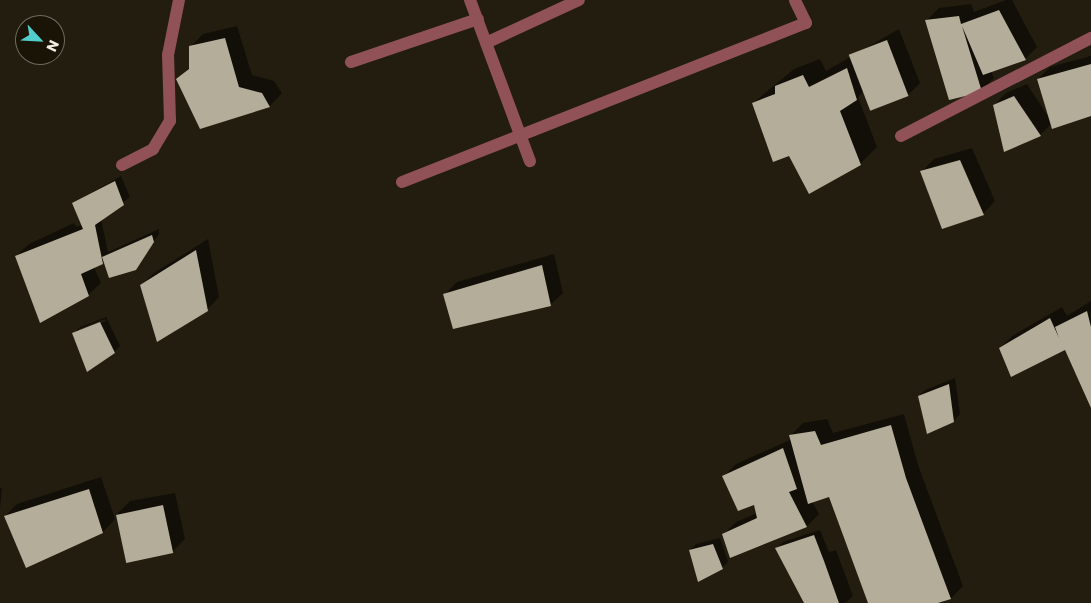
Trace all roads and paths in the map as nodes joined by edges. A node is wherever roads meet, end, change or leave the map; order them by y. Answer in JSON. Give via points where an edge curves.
{"nodes":[{"id":1,"x":179,"y":0,"type":"edge"},
{"id":2,"x":470,"y":0,"type":"edge"},
{"id":3,"x":579,"y":0,"type":"edge"},
{"id":4,"x":795,"y":0,"type":"edge"},
{"id":5,"x":478,"y":19,"type":"junction"},
{"id":6,"x":1091,"y":38,"type":"edge"},
{"id":7,"x":488,"y":42,"type":"junction"},
{"id":8,"x":351,"y":62,"type":"dead end"},
{"id":9,"x":522,"y":133,"type":"junction"},
{"id":10,"x":901,"y":136,"type":"dead end"},
{"id":11,"x":530,"y":161,"type":"dead end"},
{"id":12,"x":122,"y":165,"type":"dead end"},
{"id":13,"x":402,"y":182,"type":"dead end"}],
"edges":[{"from":1,"to":12,"type":"street","via":[[168,54],[170,121],[153,149]]},
{"from":2,"to":5,"type":"street"},
{"from":3,"to":7,"type":"street"},
{"from":4,"to":9,"type":"street","via":[[806,23]]},
{"from":5,"to":7,"type":"street"},
{"from":5,"to":8,"type":"street"},
{"from":6,"to":10,"type":"street"},
{"from":7,"to":9,"type":"street"},
{"from":9,"to":11,"type":"street"},
{"from":9,"to":13,"type":"street"}]}
